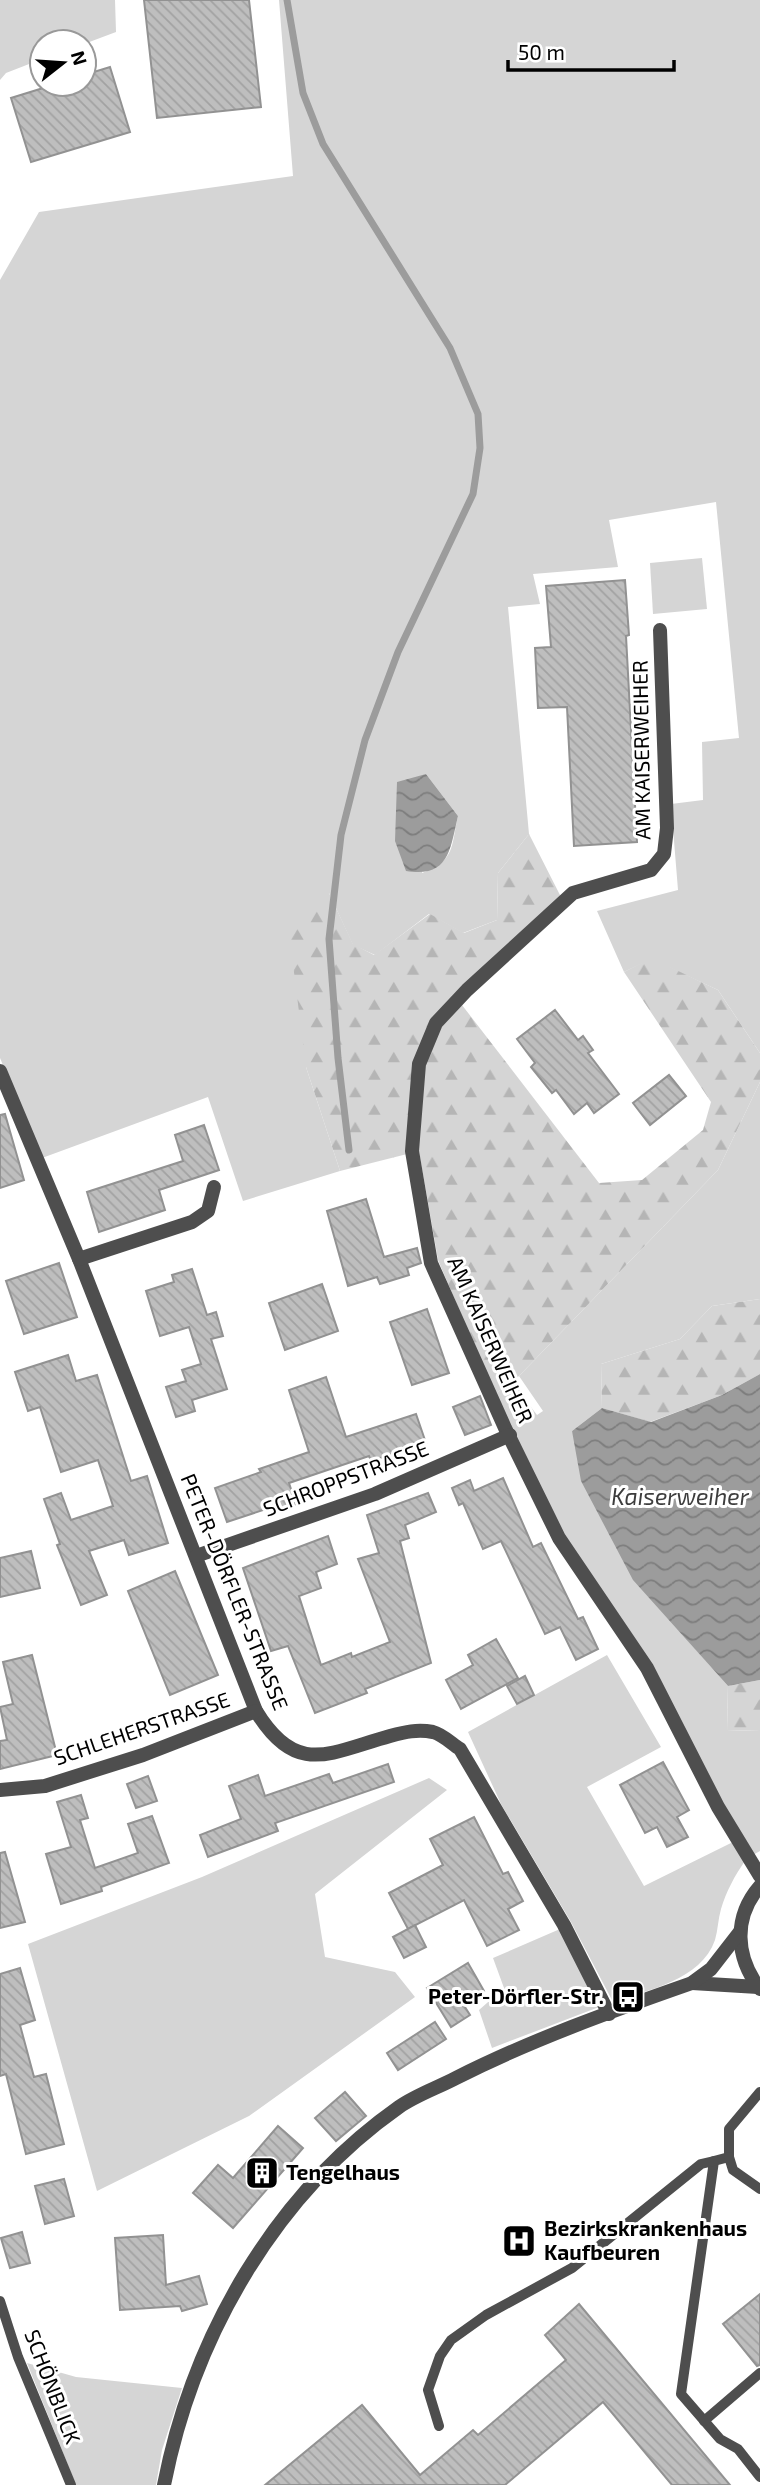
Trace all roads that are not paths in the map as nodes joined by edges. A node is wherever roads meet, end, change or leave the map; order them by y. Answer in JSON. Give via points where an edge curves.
{"nodes":[{"id":1,"x":660,"y":630,"type":"dead end"},
{"id":2,"x":0,"y":1071,"type":"edge"},
{"id":3,"x":214,"y":1187,"type":"dead end"},
{"id":4,"x":79,"y":1259,"type":"junction"},
{"id":5,"x":510,"y":1435,"type":"junction"},
{"id":6,"x":196,"y":1556,"type":"junction"},
{"id":7,"x":256,"y":1711,"type":"junction"},
{"id":8,"x":0,"y":1790,"type":"edge"},
{"id":9,"x":760,"y":1875,"type":"edge"},
{"id":10,"x":760,"y":1886,"type":"edge"},
{"id":11,"x":739,"y":1933,"type":"junction"},
{"id":12,"x":692,"y":1983,"type":"junction"},
{"id":13,"x":759,"y":1988,"type":"edge"},
{"id":14,"x":609,"y":2014,"type":"junction"},
{"id":15,"x":760,"y":2092,"type":"edge"},
{"id":16,"x":729,"y":2157,"type":"junction"},
{"id":17,"x":714,"y":2161,"type":"junction"},
{"id":18,"x":760,"y":2189,"type":"edge"},
{"id":19,"x":0,"y":2301,"type":"edge"},
{"id":20,"x":760,"y":2373,"type":"edge"},
{"id":21,"x":704,"y":2421,"type":"junction"},
{"id":22,"x":439,"y":2426,"type":"dead end"},
{"id":23,"x":760,"y":2477,"type":"edge"},
{"id":24,"x":71,"y":2485,"type":"edge"},
{"id":25,"x":164,"y":2485,"type":"edge"}],
"edges":[{"from":1,"to":5,"type":"street","name":"AM KAISERWEIHER","via":[[664,853],[651,870],[573,893],[436,1023],[419,1063],[412,1151],[431,1263]]},
{"from":2,"to":4,"type":"street","name":"PETER-DÖRFLER-STRASSE"},
{"from":3,"to":4,"type":"street","via":[[208,1210],[192,1222]]},
{"from":4,"to":6,"type":"street","name":"PETER-DÖRFLER-STRASSE"},
{"from":5,"to":6,"type":"street","name":"SCHROPPSTRASSE","via":[[375,1494]]},
{"from":5,"to":9,"type":"street","name":"AM KAISERWEIHER","via":[[559,1538],[646,1668],[718,1807]]},
{"from":6,"to":7,"type":"street","name":"PETER-DÖRFLER-STRASSE"},
{"from":7,"to":8,"type":"street","name":"SCHLEHERSTRASSE","via":[[45,1786]]},
{"from":7,"to":14,"type":"street","name":"PETER-DÖRFLER-STRASSE","via":[[268,1731],[293,1752],[322,1756],[413,1730],[436,1733],[460,1749],[564,1925]]},
{"from":10,"to":11,"type":"street","via":[[751,1896]]},
{"from":11,"to":12,"type":"street","via":[[711,1969]]},
{"from":11,"to":13,"type":"street","via":[[744,1965]]},
{"from":12,"to":13,"type":"street"},
{"from":12,"to":14,"type":"street"},
{"from":14,"to":25,"type":"street","via":[[496,2058],[400,2106],[333,2162],[290,2207],[250,2262],[189,2390]]},
{"from":15,"to":16,"type":"lane","via":[[729,2129]]},
{"from":16,"to":17,"type":"lane"},
{"from":16,"to":18,"type":"lane","via":[[733,2170]]},
{"from":17,"to":21,"type":"lane","via":[[681,2394]]},
{"from":17,"to":22,"type":"lane","via":[[701,2164],[572,2268],[486,2315],[452,2340],[440,2356],[428,2390]]},
{"from":19,"to":24,"type":"lane","name":"SCHÖNBLICK"},
{"from":20,"to":21,"type":"lane"},
{"from":21,"to":23,"type":"lane","via":[[720,2439],[738,2449]]}]}
